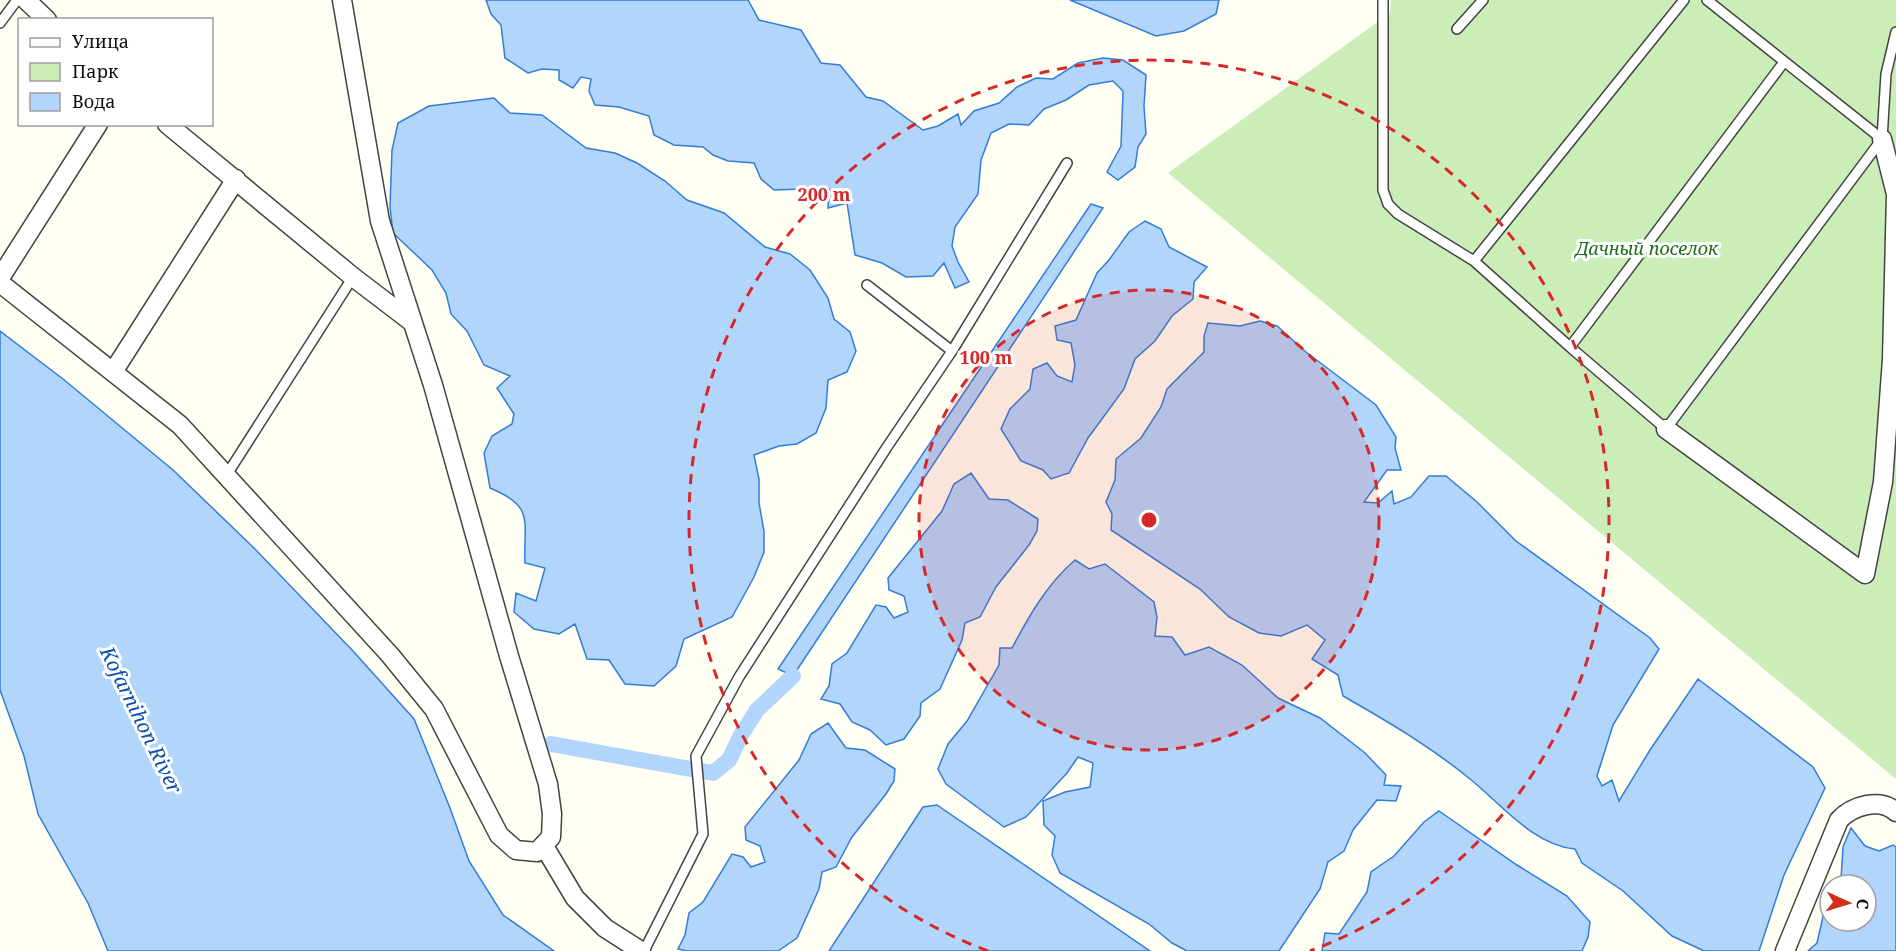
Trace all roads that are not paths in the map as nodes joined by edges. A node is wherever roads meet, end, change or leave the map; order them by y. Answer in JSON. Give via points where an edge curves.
{"nodes":[{"id":1,"x":17,"y":0,"type":"edge"},
{"id":2,"x":26,"y":0,"type":"edge"},
{"id":3,"x":342,"y":0,"type":"edge"},
{"id":4,"x":1383,"y":0,"type":"edge"},
{"id":5,"x":1483,"y":0,"type":"edge"},
{"id":6,"x":1684,"y":0,"type":"edge"},
{"id":7,"x":1707,"y":0,"type":"edge"},
{"id":8,"x":45,"y":18,"type":"edge"},
{"id":9,"x":0,"y":23,"type":"edge"},
{"id":10,"x":1457,"y":29,"type":"dead end"},
{"id":11,"x":1896,"y":32,"type":"edge"},
{"id":12,"x":1784,"y":62,"type":"junction"},
{"id":13,"x":97,"y":126,"type":"edge"},
{"id":14,"x":170,"y":126,"type":"edge"},
{"id":15,"x":1882,"y":139,"type":"junction"},
{"id":16,"x":1067,"y":163,"type":"dead end"},
{"id":17,"x":236,"y":179,"type":"junction"},
{"id":18,"x":1474,"y":261,"type":"junction"},
{"id":19,"x":353,"y":277,"type":"junction"},
{"id":20,"x":0,"y":278,"type":"edge"},
{"id":21,"x":0,"y":283,"type":"edge"},
{"id":22,"x":867,"y":285,"type":"dead end"},
{"id":23,"x":412,"y":322,"type":"junction"},
{"id":24,"x":1570,"y":347,"type":"junction"},
{"id":25,"x":952,"y":351,"type":"junction"},
{"id":26,"x":113,"y":372,"type":"junction"},
{"id":27,"x":1666,"y":429,"type":"junction"},
{"id":28,"x":226,"y":476,"type":"junction"},
{"id":29,"x":1896,"y":812,"type":"edge"},
{"id":30,"x":544,"y":846,"type":"junction"},
{"id":31,"x":642,"y":951,"type":"edge"},
{"id":32,"x":1785,"y":951,"type":"edge"}],
"edges":[{"from":1,"to":9,"type":"lane"},
{"from":2,"to":8,"type":"street"},
{"from":3,"to":23,"type":"street","via":[[380,221]]},
{"from":4,"to":18,"type":"lane","via":[[1383,190],[1388,204],[1398,214]]},
{"from":5,"to":10,"type":"lane"},
{"from":6,"to":18,"type":"lane"},
{"from":7,"to":12,"type":"lane"},
{"from":11,"to":15,"type":"lane","via":[[1886,74]]},
{"from":12,"to":15,"type":"lane"},
{"from":12,"to":24,"type":"lane"},
{"from":13,"to":20,"type":"street"},
{"from":14,"to":17,"type":"street"},
{"from":15,"to":27,"type":"lane"},
{"from":15,"to":27,"type":"street","via":[[1896,194],[1892,359],[1883,482],[1865,574]]},
{"from":16,"to":25,"type":"lane"},
{"from":17,"to":19,"type":"street"},
{"from":17,"to":26,"type":"street"},
{"from":18,"to":24,"type":"lane"},
{"from":19,"to":23,"type":"street"},
{"from":19,"to":28,"type":"lane"},
{"from":21,"to":26,"type":"street"},
{"from":22,"to":25,"type":"lane"},
{"from":23,"to":30,"type":"street","via":[[548,784],[551,837]]},
{"from":24,"to":27,"type":"lane"},
{"from":25,"to":31,"type":"lane","via":[[739,677],[696,756],[703,834]]},
{"from":26,"to":28,"type":"street","via":[[180,425]]},
{"from":28,"to":30,"type":"street","via":[[390,655],[434,709],[499,835],[516,850],[537,852]]},
{"from":29,"to":32,"type":"street","via":[[1873,804],[1848,811],[1839,820]]},
{"from":30,"to":31,"type":"street","via":[[575,898],[605,928]]}]}
